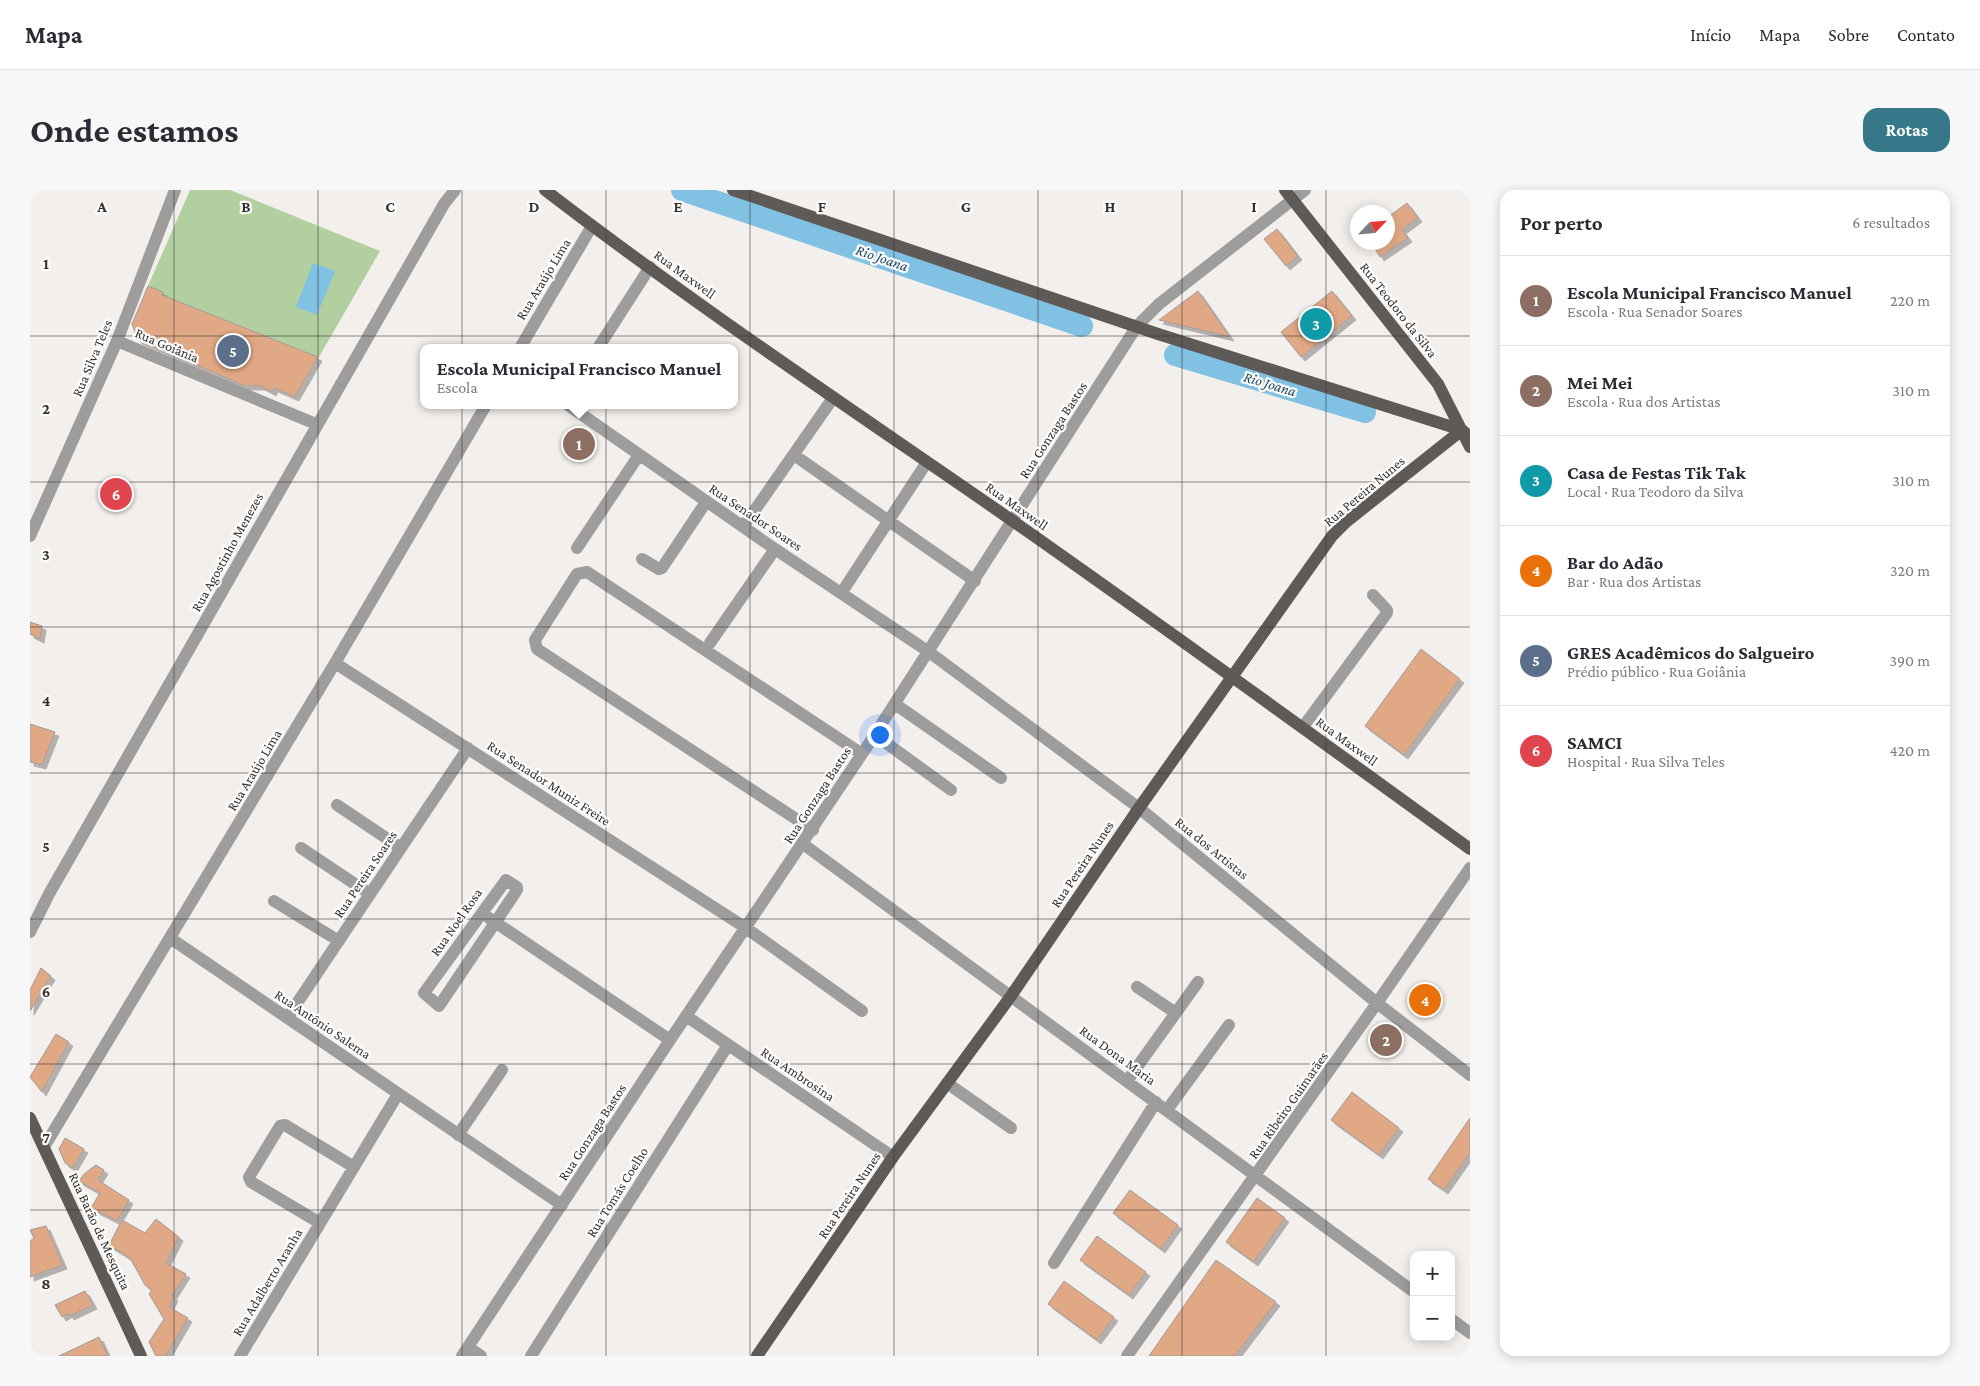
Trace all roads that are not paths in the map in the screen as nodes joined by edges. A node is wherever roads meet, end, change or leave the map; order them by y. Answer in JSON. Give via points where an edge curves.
{"nodes":[{"id":1,"x":175,"y":190,"type":"edge"},
{"id":2,"x":455,"y":190,"type":"edge"},
{"id":3,"x":545,"y":190,"type":"edge"},
{"id":4,"x":733,"y":190,"type":"edge"},
{"id":5,"x":1305,"y":190,"type":"edge"},
{"id":6,"x":1289,"y":195,"type":"edge"},
{"id":7,"x":592,"y":226,"type":"junction"},
{"id":8,"x":650,"y":267,"type":"junction"},
{"id":9,"x":1137,"y":326,"type":"junction"},
{"id":10,"x":116,"y":341,"type":"junction"},
{"id":11,"x":522,"y":344,"type":"edge"},
{"id":12,"x":601,"y":344,"type":"edge"},
{"id":13,"x":833,"y":398,"type":"junction"},
{"id":14,"x":484,"y":409,"type":"edge"},
{"id":15,"x":574,"y":409,"type":"edge"},
{"id":16,"x":316,"y":424,"type":"junction"},
{"id":17,"x":1467,"y":430,"type":"edge"},
{"id":18,"x":1470,"y":447,"type":"edge"},
{"id":19,"x":639,"y":455,"type":"junction"},
{"id":20,"x":794,"y":456,"type":"junction"},
{"id":21,"x":927,"y":462,"type":"junction"},
{"id":22,"x":706,"y":502,"type":"junction"},
{"id":23,"x":888,"y":521,"type":"junction"},
{"id":24,"x":1012,"y":521,"type":"junction"},
{"id":25,"x":743,"y":527,"type":"junction"},
{"id":26,"x":30,"y":536,"type":"edge"},
{"id":27,"x":577,"y":548,"type":"dead end"},
{"id":28,"x":775,"y":549,"type":"junction"},
{"id":29,"x":642,"y":559,"type":"dead end"},
{"id":30,"x":975,"y":581,"type":"junction"},
{"id":31,"x":842,"y":592,"type":"junction"},
{"id":32,"x":1373,"y":595,"type":"dead end"},
{"id":33,"x":710,"y":643,"type":"dead end"},
{"id":34,"x":929,"y":652,"type":"junction"},
{"id":35,"x":335,"y":663,"type":"junction"},
{"id":36,"x":1233,"y":676,"type":"junction"},
{"id":37,"x":895,"y":704,"type":"junction"},
{"id":38,"x":1303,"y":727,"type":"junction"},
{"id":39,"x":875,"y":735,"type":"junction"},
{"id":40,"x":468,"y":748,"type":"junction"},
{"id":41,"x":862,"y":754,"type":"junction"},
{"id":42,"x":1001,"y":778,"type":"dead end"},
{"id":43,"x":951,"y":790,"type":"dead end"},
{"id":44,"x":337,"y":805,"type":"dead end"},
{"id":45,"x":1139,"y":808,"type":"junction"},
{"id":46,"x":813,"y":830,"type":"junction"},
{"id":47,"x":803,"y":844,"type":"junction"},
{"id":48,"x":301,"y":848,"type":"dead end"},
{"id":49,"x":401,"y":848,"type":"junction"},
{"id":50,"x":1470,"y":849,"type":"edge"},
{"id":51,"x":1470,"y":868,"type":"edge"},
{"id":52,"x":370,"y":894,"type":"junction"},
{"id":53,"x":274,"y":901,"type":"dead end"},
{"id":54,"x":480,"y":913,"type":"junction"},
{"id":55,"x":495,"y":922,"type":"junction"},
{"id":56,"x":746,"y":928,"type":"junction"},
{"id":57,"x":30,"y":932,"type":"edge"},
{"id":58,"x":170,"y":938,"type":"junction"},
{"id":59,"x":339,"y":941,"type":"junction"},
{"id":60,"x":1198,"y":982,"type":"dead end"},
{"id":61,"x":1137,"y":987,"type":"dead end"},
{"id":62,"x":1011,"y":996,"type":"junction"},
{"id":63,"x":1378,"y":1003,"type":"junction"},
{"id":64,"x":862,"y":1011,"type":"dead end"},
{"id":65,"x":1176,"y":1013,"type":"junction"},
{"id":66,"x":686,"y":1016,"type":"junction"},
{"id":67,"x":287,"y":1018,"type":"junction"},
{"id":68,"x":1229,"y":1025,"type":"dead end"},
{"id":69,"x":670,"y":1040,"type":"junction"},
{"id":70,"x":728,"y":1045,"type":"junction"},
{"id":71,"x":502,"y":1070,"type":"dead end"},
{"id":72,"x":1470,"y":1075,"type":"edge"},
{"id":73,"x":1127,"y":1081,"type":"junction"},
{"id":74,"x":947,"y":1083,"type":"junction"},
{"id":75,"x":398,"y":1094,"type":"junction"},
{"id":76,"x":1156,"y":1102,"type":"junction"},
{"id":77,"x":1168,"y":1110,"type":"junction"},
{"id":78,"x":30,"y":1118,"type":"edge"},
{"id":79,"x":1011,"y":1128,"type":"dead end"},
{"id":80,"x":458,"y":1135,"type":"junction"},
{"id":81,"x":44,"y":1148,"type":"junction"},
{"id":82,"x":893,"y":1157,"type":"junction"},
{"id":83,"x":354,"y":1167,"type":"junction"},
{"id":84,"x":1256,"y":1176,"type":"junction"},
{"id":85,"x":562,"y":1205,"type":"junction"},
{"id":86,"x":320,"y":1223,"type":"junction"},
{"id":87,"x":1054,"y":1263,"type":"dead end"},
{"id":88,"x":1410,"y":1289,"type":"edge"},
{"id":89,"x":1455,"y":1322,"type":"edge"},
{"id":90,"x":1470,"y":1333,"type":"edge"},
{"id":91,"x":465,"y":1352,"type":"edge"},
{"id":92,"x":141,"y":1356,"type":"edge"},
{"id":93,"x":240,"y":1356,"type":"edge"},
{"id":94,"x":481,"y":1356,"type":"edge"},
{"id":95,"x":532,"y":1356,"type":"edge"},
{"id":96,"x":757,"y":1356,"type":"edge"},
{"id":97,"x":1127,"y":1356,"type":"edge"}],
"edges":[{"from":1,"to":10,"type":"street","name":"Rua Silva Teles"},
{"from":2,"to":16,"type":"street","name":"Rua Agostinho Menezes"},
{"from":3,"to":7,"type":"main road","name":"Rua Maxwell"},
{"from":4,"to":9,"type":"main road"},
{"from":5,"to":6,"type":"street","name":"Rua Gonzaga Bastos"},
{"from":6,"to":9,"type":"street","name":"Rua Gonzaga Bastos"},
{"from":6,"to":17,"type":"main road","name":"Rua Teodoro da Silva","via":[[1438,384]]},
{"from":7,"to":8,"type":"main road","name":"Rua Maxwell"},
{"from":7,"to":11,"type":"street","name":"Rua Araújo Lima"},
{"from":8,"to":12,"type":"street"},
{"from":8,"to":13,"type":"main road","name":"Rua Maxwell"},
{"from":9,"to":17,"type":"main road"},
{"from":9,"to":24,"type":"street","name":"Rua Gonzaga Bastos"},
{"from":10,"to":16,"type":"street","name":"Rua Goiânia"},
{"from":10,"to":26,"type":"street","name":"Rua Silva Teles"},
{"from":13,"to":20,"type":"street"},
{"from":13,"to":21,"type":"main road","name":"Rua Maxwell"},
{"from":14,"to":35,"type":"street","name":"Rua Araújo Lima"},
{"from":15,"to":19,"type":"street","name":"Rua Senador Soares"},
{"from":16,"to":57,"type":"street","name":"Rua Agostinho Menezes"},
{"from":17,"to":18,"type":"main road","name":"Rua Teodoro da Silva"},
{"from":17,"to":36,"type":"main road","name":"Rua Pereira Nunes","via":[[1332,536]]},
{"from":19,"to":22,"type":"street","name":"Rua Senador Soares"},
{"from":19,"to":27,"type":"street"},
{"from":20,"to":23,"type":"street"},
{"from":20,"to":25,"type":"street"},
{"from":21,"to":23,"type":"street"},
{"from":21,"to":24,"type":"main road","name":"Rua Maxwell"},
{"from":22,"to":25,"type":"street","name":"Rua Senador Soares"},
{"from":22,"to":29,"type":"street","via":[[662,568]]},
{"from":23,"to":30,"type":"street"},
{"from":23,"to":31,"type":"street"},
{"from":24,"to":30,"type":"street","name":"Rua Gonzaga Bastos"},
{"from":24,"to":36,"type":"main road","name":"Rua Maxwell"},
{"from":25,"to":28,"type":"street","name":"Rua Senador Soares"},
{"from":28,"to":31,"type":"street","name":"Rua Senador Soares"},
{"from":28,"to":33,"type":"street"},
{"from":30,"to":34,"type":"street","name":"Rua Gonzaga Bastos"},
{"from":31,"to":34,"type":"street","name":"Rua Senador Soares"},
{"from":32,"to":38,"type":"street","via":[[1387,613]]},
{"from":34,"to":37,"type":"street","name":"Rua Gonzaga Bastos"},
{"from":34,"to":45,"type":"street","name":"Rua dos Artistas"},
{"from":35,"to":40,"type":"street","name":"Rua Senador Muniz Freire"},
{"from":35,"to":58,"type":"street","name":"Rua Araújo Lima"},
{"from":36,"to":38,"type":"main road","name":"Rua Maxwell"},
{"from":36,"to":45,"type":"main road","name":"Rua Pereira Nunes"},
{"from":37,"to":39,"type":"street","name":"Rua Gonzaga Bastos"},
{"from":37,"to":42,"type":"street"},
{"from":38,"to":50,"type":"main road","name":"Rua Maxwell"},
{"from":39,"to":41,"type":"street","name":"Rua Gonzaga Bastos"},
{"from":39,"to":43,"type":"street"},
{"from":40,"to":49,"type":"street","name":"Rua Pereira Soares"},
{"from":40,"to":56,"type":"street","name":"Rua Senador Muniz Freire"},
{"from":41,"to":46,"type":"street","name":"Rua Gonzaga Bastos"},
{"from":41,"to":46,"type":"street","via":[[587,572],[577,574],[535,640],[537,649]]},
{"from":44,"to":49,"type":"street"},
{"from":45,"to":62,"type":"main road","name":"Rua Pereira Nunes"},
{"from":45,"to":63,"type":"street","name":"Rua dos Artistas"},
{"from":46,"to":47,"type":"street","name":"Rua Gonzaga Bastos"},
{"from":47,"to":56,"type":"street","name":"Rua Gonzaga Bastos"},
{"from":47,"to":62,"type":"street","name":"Rua Dona Maria"},
{"from":48,"to":52,"type":"street"},
{"from":49,"to":52,"type":"street","name":"Rua Pereira Soares"},
{"from":51,"to":63,"type":"street","name":"Rua Ribeiro Guimarães"},
{"from":52,"to":59,"type":"street","name":"Rua Pereira Soares"},
{"from":53,"to":59,"type":"street"},
{"from":54,"to":55,"type":"street"},
{"from":54,"to":55,"type":"street","name":"Rua Noel Rosa","via":[[506,880],[517,890]]},
{"from":54,"to":55,"type":"street","name":"Rua Noel Rosa","via":[[424,993],[439,1006]]},
{"from":55,"to":69,"type":"street"},
{"from":56,"to":64,"type":"street","name":"Rua Senador Muniz Freire"},
{"from":56,"to":66,"type":"street","name":"Rua Gonzaga Bastos"},
{"from":58,"to":67,"type":"street","name":"Rua Antônio Salema"},
{"from":58,"to":81,"type":"street","name":"Rua Araújo Lima"},
{"from":59,"to":67,"type":"street","name":"Rua Pereira Soares"},
{"from":60,"to":65,"type":"street"},
{"from":61,"to":65,"type":"street"},
{"from":62,"to":73,"type":"street","name":"Rua Dona Maria"},
{"from":62,"to":74,"type":"main road","name":"Rua Pereira Nunes"},
{"from":63,"to":72,"type":"street","name":"Rua dos Artistas"},
{"from":63,"to":84,"type":"street","name":"Rua Ribeiro Guimarães"},
{"from":65,"to":73,"type":"street"},
{"from":66,"to":69,"type":"street","name":"Rua Gonzaga Bastos"},
{"from":66,"to":70,"type":"street","name":"Rua Ambrosina"},
{"from":67,"to":75,"type":"street","name":"Rua Antônio Salema"},
{"from":68,"to":77,"type":"street"},
{"from":69,"to":85,"type":"street","name":"Rua Gonzaga Bastos"},
{"from":70,"to":82,"type":"street","name":"Rua Ambrosina"},
{"from":70,"to":95,"type":"street","name":"Rua Tomás Coelho"},
{"from":71,"to":80,"type":"street"},
{"from":73,"to":76,"type":"street","name":"Rua Dona Maria"},
{"from":74,"to":79,"type":"street"},
{"from":74,"to":82,"type":"main road","name":"Rua Pereira Nunes"},
{"from":75,"to":80,"type":"street","name":"Rua Antônio Salema"},
{"from":75,"to":83,"type":"street","name":"Rua Adalberto Aranha"},
{"from":76,"to":77,"type":"street","name":"Rua Dona Maria"},
{"from":76,"to":87,"type":"street"},
{"from":77,"to":84,"type":"street","name":"Rua Dona Maria"},
{"from":78,"to":81,"type":"main road","name":"Rua Barão de Mesquita"},
{"from":80,"to":85,"type":"street","name":"Rua Antônio Salema"},
{"from":81,"to":92,"type":"main road","name":"Rua Barão de Mesquita"},
{"from":82,"to":96,"type":"main road","name":"Rua Pereira Nunes"},
{"from":83,"to":86,"type":"street","name":"Rua Adalberto Aranha"},
{"from":83,"to":86,"type":"street","name":"Rua Adalberto Aranha","via":[[285,1125],[280,1126],[249,1177],[251,1182]]},
{"from":84,"to":88,"type":"street","name":"Rua Dona Maria"},
{"from":84,"to":97,"type":"street","name":"Rua Ribeiro Guimarães"},
{"from":85,"to":91,"type":"street","name":"Rua Gonzaga Bastos"},
{"from":86,"to":93,"type":"street","name":"Rua Adalberto Aranha"},
{"from":89,"to":90,"type":"street"},
{"from":91,"to":94,"type":"street"}]}
